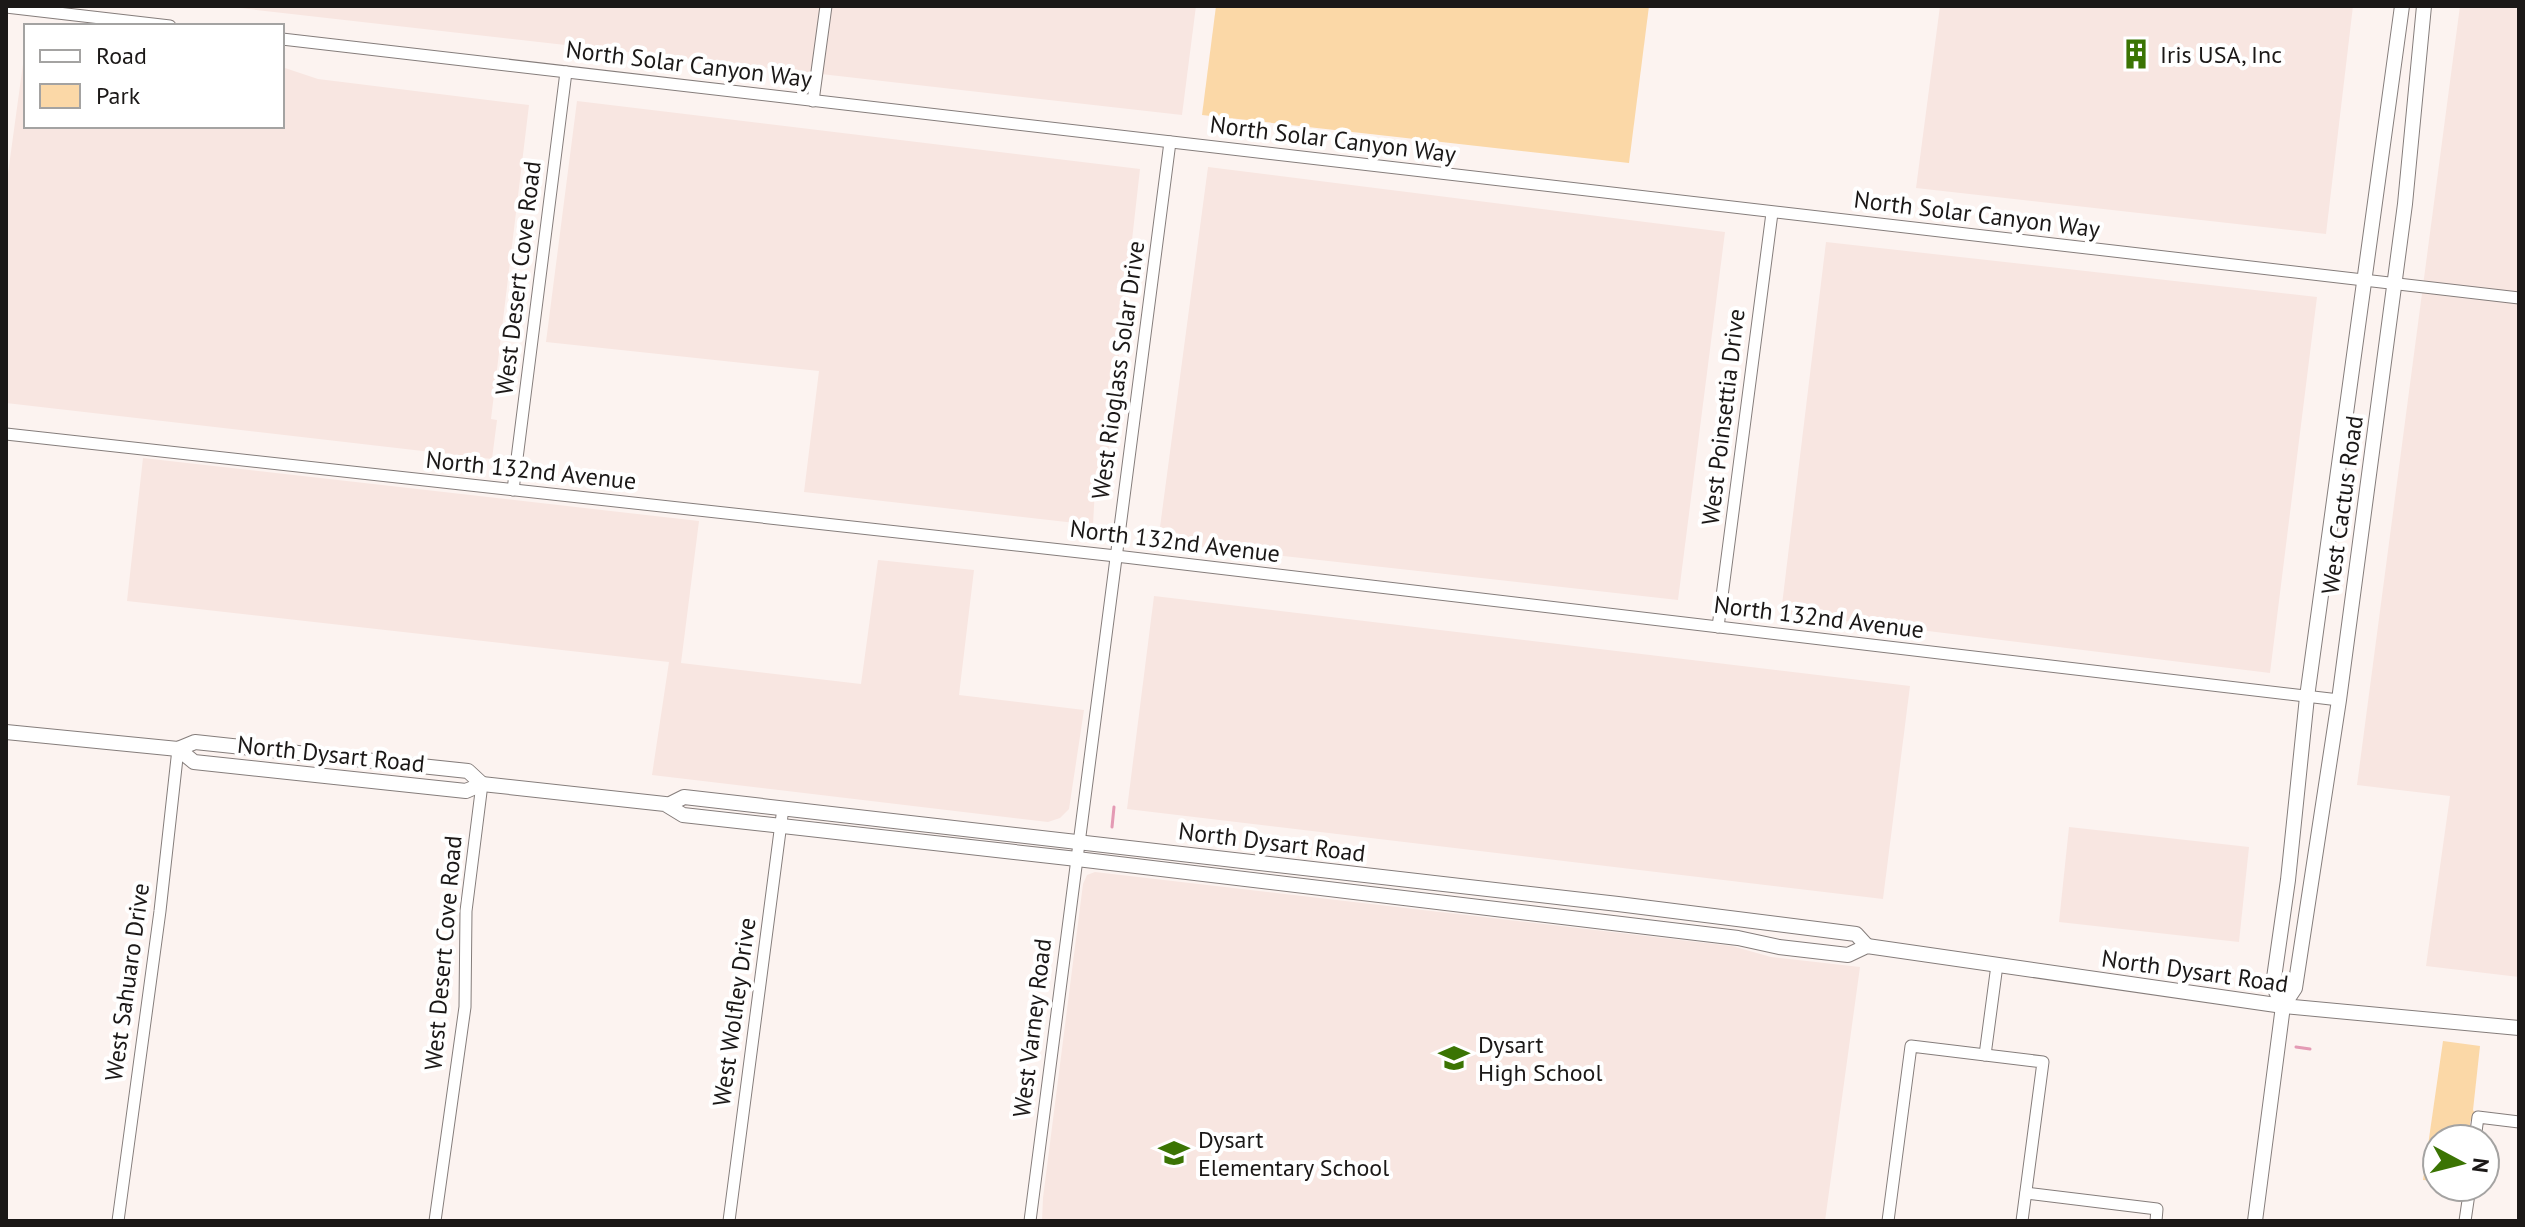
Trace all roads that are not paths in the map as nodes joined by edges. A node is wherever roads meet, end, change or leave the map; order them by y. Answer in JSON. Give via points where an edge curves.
{"nodes":[{"id":1,"x":826,"y":6,"type":"edge"},
{"id":2,"x":2402,"y":6,"type":"edge"},
{"id":3,"x":2424,"y":6,"type":"edge"},
{"id":4,"x":6,"y":7,"type":"edge"},
{"id":5,"x":153,"y":24,"type":"edge"},
{"id":6,"x":284,"y":39,"type":"edge"},
{"id":7,"x":566,"y":72,"type":"junction"},
{"id":8,"x":813,"y":101,"type":"junction"},
{"id":9,"x":1170,"y":142,"type":"junction"},
{"id":10,"x":1772,"y":213,"type":"junction"},
{"id":11,"x":2379,"y":281,"type":"junction"},
{"id":12,"x":2519,"y":298,"type":"edge"},
{"id":13,"x":6,"y":434,"type":"edge"},
{"id":14,"x":513,"y":490,"type":"junction"},
{"id":15,"x":1116,"y":556,"type":"junction"},
{"id":16,"x":1718,"y":627,"type":"junction"},
{"id":17,"x":2307,"y":697,"type":"junction"},
{"id":18,"x":2339,"y":700,"type":"junction"},
{"id":19,"x":6,"y":732,"type":"edge"},
{"id":20,"x":178,"y":749,"type":"junction"},
{"id":21,"x":482,"y":784,"type":"junction"},
{"id":22,"x":668,"y":805,"type":"junction"},
{"id":23,"x":783,"y":808,"type":"junction"},
{"id":24,"x":781,"y":826,"type":"junction"},
{"id":25,"x":1079,"y":841,"type":"junction"},
{"id":26,"x":1077,"y":859,"type":"junction"},
{"id":27,"x":1797,"y":926,"type":"junction"},
{"id":28,"x":1867,"y":946,"type":"junction"},
{"id":29,"x":1848,"y":955,"type":"junction"},
{"id":30,"x":1997,"y":965,"type":"junction"},
{"id":31,"x":2283,"y":1006,"type":"junction"},
{"id":32,"x":2519,"y":1028,"type":"edge"},
{"id":33,"x":1985,"y":1055,"type":"junction"},
{"id":34,"x":2519,"y":1122,"type":"edge"},
{"id":35,"x":2477,"y":1123,"type":"edge"},
{"id":36,"x":2026,"y":1193,"type":"junction"},
{"id":37,"x":2156,"y":1215,"type":"edge"},
{"id":38,"x":118,"y":1221,"type":"edge"},
{"id":39,"x":435,"y":1221,"type":"edge"},
{"id":40,"x":729,"y":1221,"type":"edge"},
{"id":41,"x":1030,"y":1221,"type":"edge"},
{"id":42,"x":1888,"y":1221,"type":"edge"},
{"id":43,"x":2022,"y":1221,"type":"edge"},
{"id":44,"x":2255,"y":1221,"type":"edge"}],
"edges":[{"from":1,"to":8,"type":"street"},
{"from":2,"to":11,"type":"main road","name":"West Cactus Road"},
{"from":3,"to":11,"type":"main road","name":"West Cactus Road"},
{"from":4,"to":5,"type":"street"},
{"from":6,"to":7,"type":"street","name":"North Solar Canyon Way"},
{"from":7,"to":8,"type":"street","name":"North Solar Canyon Way"},
{"from":7,"to":14,"type":"street","name":"West Desert Cove Road"},
{"from":8,"to":9,"type":"street","name":"North Solar Canyon Way"},
{"from":9,"to":10,"type":"street","name":"North Solar Canyon Way"},
{"from":9,"to":15,"type":"street","name":"West Rioglass Solar Drive"},
{"from":10,"to":11,"type":"street","name":"North Solar Canyon Way"},
{"from":10,"to":16,"type":"street","name":"West Poinsettia Drive"},
{"from":11,"to":12,"type":"street","name":"North Solar Canyon Way"},
{"from":11,"to":17,"type":"main road","name":"West Cactus Road"},
{"from":11,"to":18,"type":"main road","name":"West Cactus Road"},
{"from":13,"to":14,"type":"street","name":"North 132nd Avenue"},
{"from":14,"to":15,"type":"street","name":"North 132nd Avenue"},
{"from":15,"to":16,"type":"street","name":"North 132nd Avenue"},
{"from":15,"to":25,"type":"street","name":"West Rioglass Solar Drive"},
{"from":16,"to":17,"type":"street","name":"North 132nd Avenue"},
{"from":17,"to":18,"type":"street","name":"North 132nd Avenue"},
{"from":17,"to":31,"type":"main road","name":"West Cactus Road","via":[[2273,985]]},
{"from":18,"to":31,"type":"main road","name":"West Cactus Road","via":[[2295,988]]},
{"from":19,"to":20,"type":"main road","name":"North Dysart Road"},
{"from":20,"to":21,"type":"main road","name":"North Dysart Road","via":[[195,742],[453,769],[468,771]]},
{"from":20,"to":38,"type":"street","name":"West Sahuaro Drive"},
{"from":21,"to":22,"type":"main road","name":"North Dysart Road"},
{"from":21,"to":39,"type":"street","name":"West Desert Cove Road","via":[[466,911],[465,1007]]},
{"from":22,"to":23,"type":"main road","name":"North Dysart Road","via":[[684,797]]},
{"from":22,"to":24,"type":"main road","name":"North Dysart Road","via":[[683,815]]},
{"from":23,"to":24,"type":"street","name":"West Wolfley Drive"},
{"from":23,"to":25,"type":"main road","name":"North Dysart Road"},
{"from":24,"to":26,"type":"main road","name":"North Dysart Road"},
{"from":24,"to":40,"type":"street","name":"West Wolfley Drive"},
{"from":25,"to":26,"type":"street","name":"West Varney Road"},
{"from":25,"to":27,"type":"main road","name":"North Dysart Road"},
{"from":26,"to":29,"type":"main road","name":"North Dysart Road"},
{"from":26,"to":41,"type":"street","name":"West Varney Road"},
{"from":27,"to":28,"type":"main road","name":"North Dysart Road","via":[[1856,934]]},
{"from":27,"to":29,"type":"main road","via":[[1810,937],[1832,940]]},
{"from":28,"to":29,"type":"main road"},
{"from":28,"to":30,"type":"main road","name":"North Dysart Road"},
{"from":30,"to":31,"type":"main road","name":"North Dysart Road"},
{"from":30,"to":33,"type":"street"},
{"from":31,"to":32,"type":"main road","name":"North Dysart Road"},
{"from":31,"to":44,"type":"main road","name":"West Cactus Road"},
{"from":33,"to":36,"type":"street","via":[[2043,1062]]},
{"from":33,"to":42,"type":"street","via":[[1911,1046]]},
{"from":34,"to":35,"type":"street","via":[[2478,1117]]},
{"from":36,"to":37,"type":"street"},
{"from":36,"to":43,"type":"street"}]}
